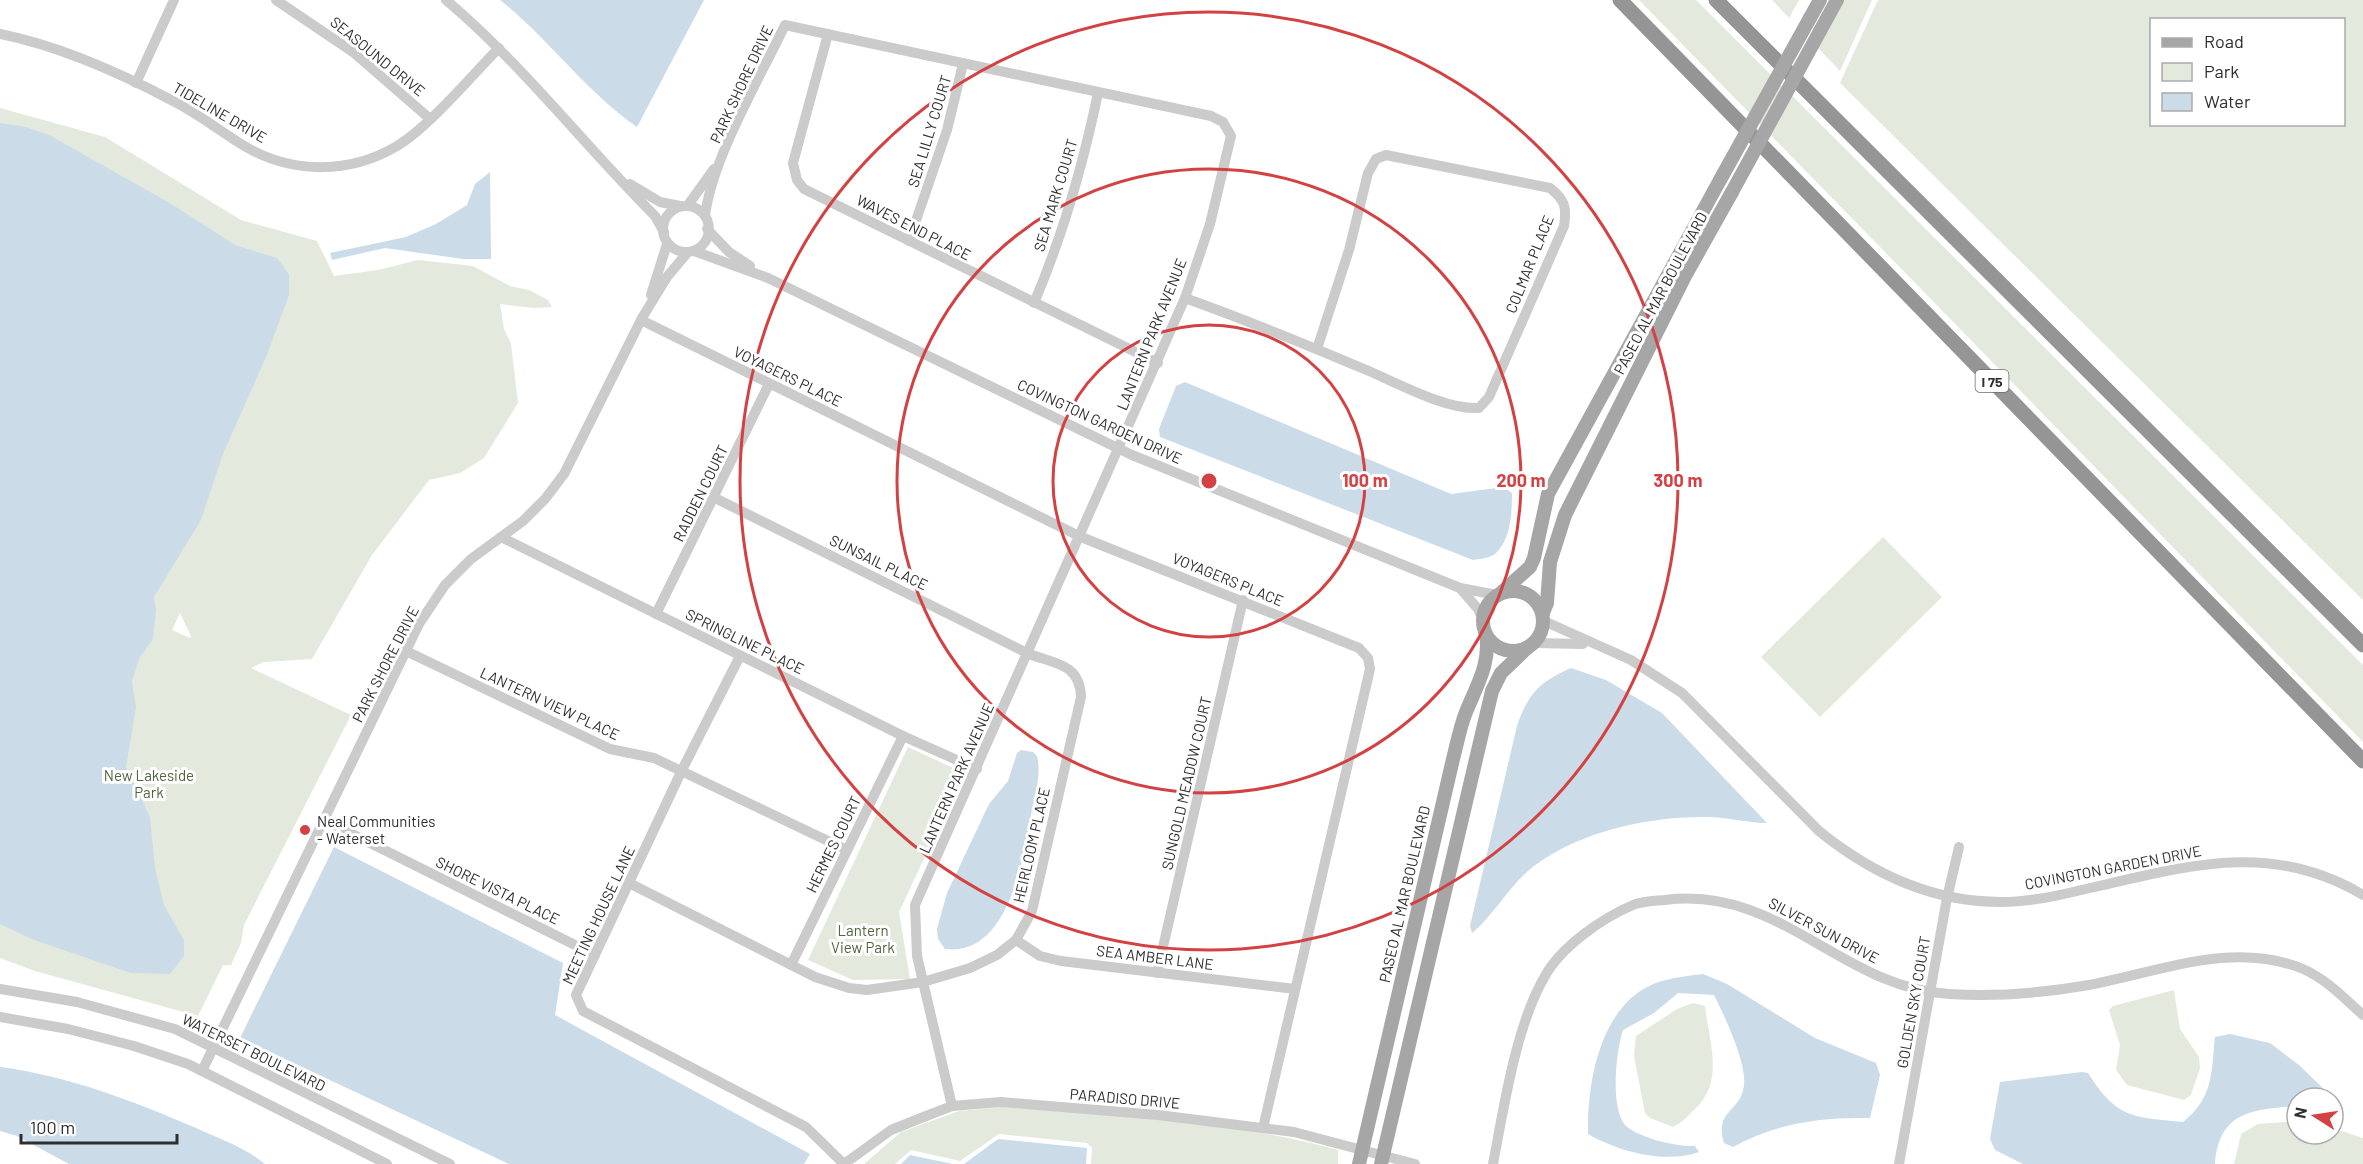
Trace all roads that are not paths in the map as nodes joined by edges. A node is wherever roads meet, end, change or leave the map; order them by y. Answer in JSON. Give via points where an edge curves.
{"nodes":[{"id":1,"x":174,"y":0,"type":"edge"},
{"id":2,"x":276,"y":0,"type":"edge"},
{"id":3,"x":446,"y":0,"type":"edge"},
{"id":4,"x":1620,"y":0,"type":"edge"},
{"id":5,"x":1716,"y":0,"type":"edge"},
{"id":6,"x":1820,"y":0,"type":"edge"},
{"id":7,"x":1835,"y":4,"type":"edge"},
{"id":8,"x":785,"y":25,"type":"joint"},
{"id":9,"x":0,"y":34,"type":"edge"},
{"id":10,"x":828,"y":34,"type":"junction"},
{"id":11,"x":499,"y":48,"type":"junction"},
{"id":12,"x":963,"y":64,"type":"junction"},
{"id":13,"x":136,"y":83,"type":"junction"},
{"id":14,"x":1098,"y":93,"type":"junction"},
{"id":15,"x":429,"y":118,"type":"junction"},
{"id":16,"x":723,"y":156,"type":"junction"},
{"id":17,"x":614,"y":174,"type":"junction"},
{"id":18,"x":684,"y":206,"type":"junction"},
{"id":19,"x":705,"y":216,"type":"junction"},
{"id":20,"x":707,"y":229,"type":"junction"},
{"id":21,"x":664,"y":232,"type":"junction"},
{"id":22,"x":909,"y":241,"type":"junction"},
{"id":23,"x":667,"y":244,"type":"junction"},
{"id":24,"x":690,"y":252,"type":"junction"},
{"id":25,"x":768,"y":278,"type":"junction"},
{"id":26,"x":1185,"y":298,"type":"junction"},
{"id":27,"x":1034,"y":303,"type":"junction"},
{"id":28,"x":647,"y":309,"type":"junction"},
{"id":29,"x":640,"y":320,"type":"junction"},
{"id":30,"x":1317,"y":349,"type":"junction"},
{"id":31,"x":1158,"y":363,"type":"junction"},
{"id":32,"x":769,"y":384,"type":"junction"},
{"id":33,"x":1120,"y":449,"type":"junction"},
{"id":34,"x":715,"y":498,"type":"junction"},
{"id":35,"x":501,"y":537,"type":"junction"},
{"id":36,"x":1081,"y":537,"type":"junction"},
{"id":37,"x":1460,"y":588,"type":"junction"},
{"id":38,"x":1499,"y":593,"type":"junction"},
{"id":39,"x":1244,"y":600,"type":"junction"},
{"id":40,"x":656,"y":614,"type":"junction"},
{"id":41,"x":1543,"y":617,"type":"junction"},
{"id":42,"x":1483,"y":620,"type":"junction"},
{"id":43,"x":1486,"y":635,"type":"junction"},
{"id":44,"x":1592,"y":644,"type":"junction"},
{"id":45,"x":1531,"y":645,"type":"junction"},
{"id":46,"x":2363,"y":645,"type":"edge"},
{"id":47,"x":406,"y":651,"type":"junction"},
{"id":48,"x":1029,"y":654,"type":"junction"},
{"id":49,"x":740,"y":656,"type":"junction"},
{"id":50,"x":903,"y":736,"type":"junction"},
{"id":51,"x":2363,"y":761,"type":"edge"},
{"id":52,"x":977,"y":769,"type":"junction"},
{"id":53,"x":682,"y":770,"type":"junction"},
{"id":54,"x":324,"y":820,"type":"junction"},
{"id":55,"x":1959,"y":847,"type":"dead end"},
{"id":56,"x":846,"y":850,"type":"junction"},
{"id":57,"x":629,"y":883,"type":"junction"},
{"id":58,"x":2363,"y":895,"type":"edge"},
{"id":59,"x":1947,"y":898,"type":"junction"},
{"id":60,"x":1016,"y":940,"type":"junction"},
{"id":61,"x":595,"y":955,"type":"junction"},
{"id":62,"x":791,"y":965,"type":"junction"},
{"id":63,"x":1157,"y":973,"type":"junction"},
{"id":64,"x":923,"y":982,"type":"junction"},
{"id":65,"x":0,"y":989,"type":"edge"},
{"id":66,"x":1295,"y":989,"type":"junction"},
{"id":67,"x":1931,"y":992,"type":"junction"},
{"id":68,"x":2363,"y":1015,"type":"edge"},
{"id":69,"x":0,"y":1017,"type":"edge"},
{"id":70,"x":213,"y":1046,"type":"junction"},
{"id":71,"x":202,"y":1071,"type":"junction"},
{"id":72,"x":952,"y":1107,"type":"junction"},
{"id":73,"x":1263,"y":1128,"type":"junction"},
{"id":74,"x":1360,"y":1158,"type":"edge"},
{"id":75,"x":1382,"y":1160,"type":"edge"},
{"id":76,"x":381,"y":1163,"type":"edge"},
{"id":77,"x":450,"y":1164,"type":"edge"},
{"id":78,"x":844,"y":1164,"type":"edge"},
{"id":79,"x":1415,"y":1164,"type":"edge"},
{"id":80,"x":1493,"y":1164,"type":"edge"},
{"id":81,"x":1899,"y":1164,"type":"edge"}],
"edges":[{"from":1,"to":13,"type":"street"},
{"from":2,"to":15,"type":"street","name":"SEASOUND DRIVE","via":[[353,52]]},
{"from":3,"to":11,"type":"street"},
{"from":4,"to":51,"type":"highway","number":"I 75"},
{"from":5,"to":46,"type":"highway"},
{"from":6,"to":38,"type":"main road","name":"PASEO AL MAR BOULEVARD","bridge":true,"via":[[1548,494],[1530,567]]},
{"from":7,"to":41,"type":"main road","name":"PASEO AL MAR BOULEVARD","bridge":true,"via":[[1685,276],[1561,522],[1550,562]]},
{"from":8,"to":10,"type":"street","name":"LANTERN PARK AVENUE"},
{"from":8,"to":16,"type":"street","name":"PARK SHORE DRIVE"},
{"from":9,"to":13,"type":"street","name":"TIDELINE DRIVE","via":[[54,50]]},
{"from":10,"to":12,"type":"street","name":"LANTERN PARK AVENUE"},
{"from":10,"to":22,"type":"street","name":"WAVES END PLACE","via":[[793,172],[804,189]]},
{"from":11,"to":15,"type":"street","name":"TIDELINE DRIVE"},
{"from":11,"to":17,"type":"street"},
{"from":12,"to":14,"type":"street","name":"LANTERN PARK AVENUE"},
{"from":12,"to":22,"type":"street","name":"SEA LILLY COURT","via":[[947,130]]},
{"from":13,"to":15,"type":"street","name":"TIDELINE DRIVE","via":[[174,101],[264,156],[316,168],[351,165],[381,154],[411,136]]},
{"from":14,"to":26,"type":"street","name":"LANTERN PARK AVENUE","via":[[1211,116],[1223,122],[1231,136],[1210,225]]},
{"from":14,"to":27,"type":"street","name":"SEA MARK COURT","via":[[1071,204]]},
{"from":16,"to":18,"type":"street","name":"PARK SHORE DRIVE"},
{"from":16,"to":19,"type":"street","name":"PARK SHORE DRIVE"},
{"from":17,"to":18,"type":"street","via":[[660,202]]},
{"from":17,"to":21,"type":"street","via":[[655,216]]},
{"from":18,"to":19,"type":"street","via":[[699,209]]},
{"from":18,"to":21,"type":"street","via":[[669,217]]},
{"from":19,"to":20,"type":"street"},
{"from":20,"to":24,"type":"street","via":[[704,241]]},
{"from":20,"to":25,"type":"street","name":"COVINGTON GARDEN DRIVE","via":[[729,252]]},
{"from":21,"to":23,"type":"street"},
{"from":22,"to":27,"type":"street","name":"WAVES END PLACE"},
{"from":23,"to":24,"type":"street","name":"COVINGTON GARDEN DRIVE","via":[[676,252]]},
{"from":23,"to":28,"type":"street","name":"PARK SHORE DRIVE"},
{"from":24,"to":25,"type":"street","name":"COVINGTON GARDEN DRIVE"},
{"from":24,"to":28,"type":"street","name":"PARK SHORE DRIVE","via":[[667,277]]},
{"from":25,"to":33,"type":"street","name":"COVINGTON GARDEN DRIVE"},
{"from":26,"to":30,"type":"street","name":"COLMAR PLACE"},
{"from":26,"to":31,"type":"street","name":"LANTERN PARK AVENUE"},
{"from":27,"to":31,"type":"street","name":"WAVES END PLACE"},
{"from":28,"to":29,"type":"street","name":"PARK SHORE DRIVE"},
{"from":29,"to":32,"type":"street","name":"VOYAGERS PLACE"},
{"from":29,"to":35,"type":"street","name":"PARK SHORE DRIVE","via":[[564,474],[538,506]]},
{"from":30,"to":30,"type":"street","name":"COLMAR PLACE","via":[[1463,409],[1479,408],[1489,398],[1564,226],[1567,209],[1562,198],[1550,188],[1386,155],[1376,159],[1368,173],[1349,250]]},
{"from":31,"to":33,"type":"street","name":"LANTERN PARK AVENUE"},
{"from":32,"to":34,"type":"street","name":"RADDEN COURT"},
{"from":32,"to":36,"type":"street","name":"VOYAGERS PLACE"},
{"from":33,"to":36,"type":"street","name":"LANTERN PARK AVENUE"},
{"from":33,"to":37,"type":"street","name":"COVINGTON GARDEN DRIVE"},
{"from":34,"to":40,"type":"street","name":"RADDEN COURT"},
{"from":34,"to":48,"type":"street","name":"SUNSAIL PLACE"},
{"from":35,"to":40,"type":"street","name":"SPRINGLINE PLACE"},
{"from":35,"to":47,"type":"street","name":"PARK SHORE DRIVE","via":[[445,585]]},
{"from":36,"to":39,"type":"street","name":"VOYAGERS PLACE"},
{"from":36,"to":48,"type":"street","name":"LANTERN PARK AVENUE"},
{"from":37,"to":38,"type":"street","name":"COVINGTON GARDEN DRIVE"},
{"from":37,"to":42,"type":"street","name":"COVINGTON GARDEN DRIVE"},
{"from":38,"to":41,"type":"main road","via":[[1527,593],[1538,603]]},
{"from":38,"to":42,"type":"main road","via":[[1486,606]]},
{"from":39,"to":63,"type":"street","name":"SUNGOLD MEADOW COURT"},
{"from":39,"to":66,"type":"street","name":"VOYAGERS PLACE","via":[[1359,648],[1368,658],[1370,669]]},
{"from":40,"to":49,"type":"street","name":"SPRINGLINE PLACE"},
{"from":41,"to":44,"type":"street","name":"COVINGTON GARDEN DRIVE"},
{"from":41,"to":45,"type":"main road","via":[[1539,637]]},
{"from":42,"to":43,"type":"main road"},
{"from":43,"to":45,"type":"main road","via":[[1504,650]]},
{"from":43,"to":74,"type":"main road","name":"PASEO AL MAR BOULEVARD","via":[[1482,677],[1465,714],[1453,759]]},
{"from":44,"to":45,"type":"street","name":"COVINGTON GARDEN DRIVE"},
{"from":44,"to":59,"type":"street","name":"COVINGTON GARDEN DRIVE","via":[[1632,660],[1682,693],[1819,831],[1841,848],[1900,882]]},
{"from":45,"to":75,"type":"main road","via":[[1501,673],[1492,691]]},
{"from":47,"to":53,"type":"street","name":"LANTERN VIEW PLACE","via":[[610,749],[654,758]]},
{"from":47,"to":54,"type":"street","name":"PARK SHORE DRIVE"},
{"from":48,"to":52,"type":"street","name":"LANTERN PARK AVENUE"},
{"from":48,"to":60,"type":"street","name":"HEIRLOOM PLACE","via":[[1078,675],[1081,697],[1032,911]]},
{"from":49,"to":50,"type":"street","name":"SPRINGLINE PLACE"},
{"from":49,"to":53,"type":"street","name":"MEETING HOUSE LANE"},
{"from":50,"to":52,"type":"street","name":"SPRINGLINE PLACE"},
{"from":50,"to":56,"type":"street","name":"HERMES COURT"},
{"from":52,"to":64,"type":"street","name":"LANTERN PARK AVENUE","via":[[915,905],[917,956]]},
{"from":53,"to":56,"type":"street","name":"LANTERN VIEW PLACE"},
{"from":53,"to":57,"type":"street","name":"MEETING HOUSE LANE"},
{"from":54,"to":61,"type":"street","name":"SHORE VISTA PLACE"},
{"from":54,"to":70,"type":"street","name":"PARK SHORE DRIVE"},
{"from":55,"to":59,"type":"street","name":"GOLDEN SKY COURT"},
{"from":56,"to":62,"type":"street","name":"HERMES COURT"},
{"from":57,"to":61,"type":"street","name":"MEETING HOUSE LANE"},
{"from":57,"to":62,"type":"street","name":"HEIRLOOM PLACE"},
{"from":58,"to":59,"type":"street","name":"COVINGTON GARDEN DRIVE","via":[[2295,868],[2227,861],[2038,899],[2001,902]]},
{"from":59,"to":67,"type":"street","name":"GOLDEN SKY COURT"},
{"from":60,"to":63,"type":"street","name":"SEA AMBER LANE","via":[[1040,956],[1061,961]]},
{"from":60,"to":64,"type":"street","name":"HEIRLOOM PLACE","via":[[970,968]]},
{"from":61,"to":78,"type":"street","name":"MEETING HOUSE LANE","via":[[576,995],[583,1011],[807,1127]]},
{"from":62,"to":64,"type":"street","name":"HEIRLOOM PLACE","via":[[849,988],[885,989]]},
{"from":63,"to":66,"type":"street","name":"SEA AMBER LANE"},
{"from":64,"to":72,"type":"street","name":"LANTERN PARK AVENUE"},
{"from":65,"to":70,"type":"street","name":"WATERSET BOULEVARD","via":[[77,1002],[175,1029]]},
{"from":66,"to":73,"type":"street","name":"VOYAGERS PLACE"},
{"from":67,"to":68,"type":"street","name":"SILVER SUN DRIVE","via":[[2033,994],[2212,958],[2263,958],[2303,969],[2330,985]]},
{"from":67,"to":80,"type":"street","name":"SILVER SUN DRIVE","via":[[1871,972],[1772,917],[1734,903],[1690,897],[1634,904],[1578,938],[1545,974],[1526,1018]]},
{"from":67,"to":81,"type":"street","name":"GOLDEN SKY COURT"},
{"from":69,"to":71,"type":"street","via":[[134,1046]]},
{"from":70,"to":71,"type":"street","name":"PARK SHORE DRIVE"},
{"from":70,"to":77,"type":"street","name":"WATERSET BOULEVARD"},
{"from":71,"to":76,"type":"street"},
{"from":72,"to":73,"type":"street","name":"PARADISO DRIVE","via":[[1001,1102]]},
{"from":72,"to":78,"type":"street","name":"PARADISO DRIVE","via":[[891,1130]]},
{"from":73,"to":74,"type":"street","name":"PARADISO DRIVE","via":[[1294,1132]]},
{"from":74,"to":75,"type":"street","name":"PARADISO DRIVE"},
{"from":75,"to":79,"type":"street","name":"PARADISO DRIVE"}]}
